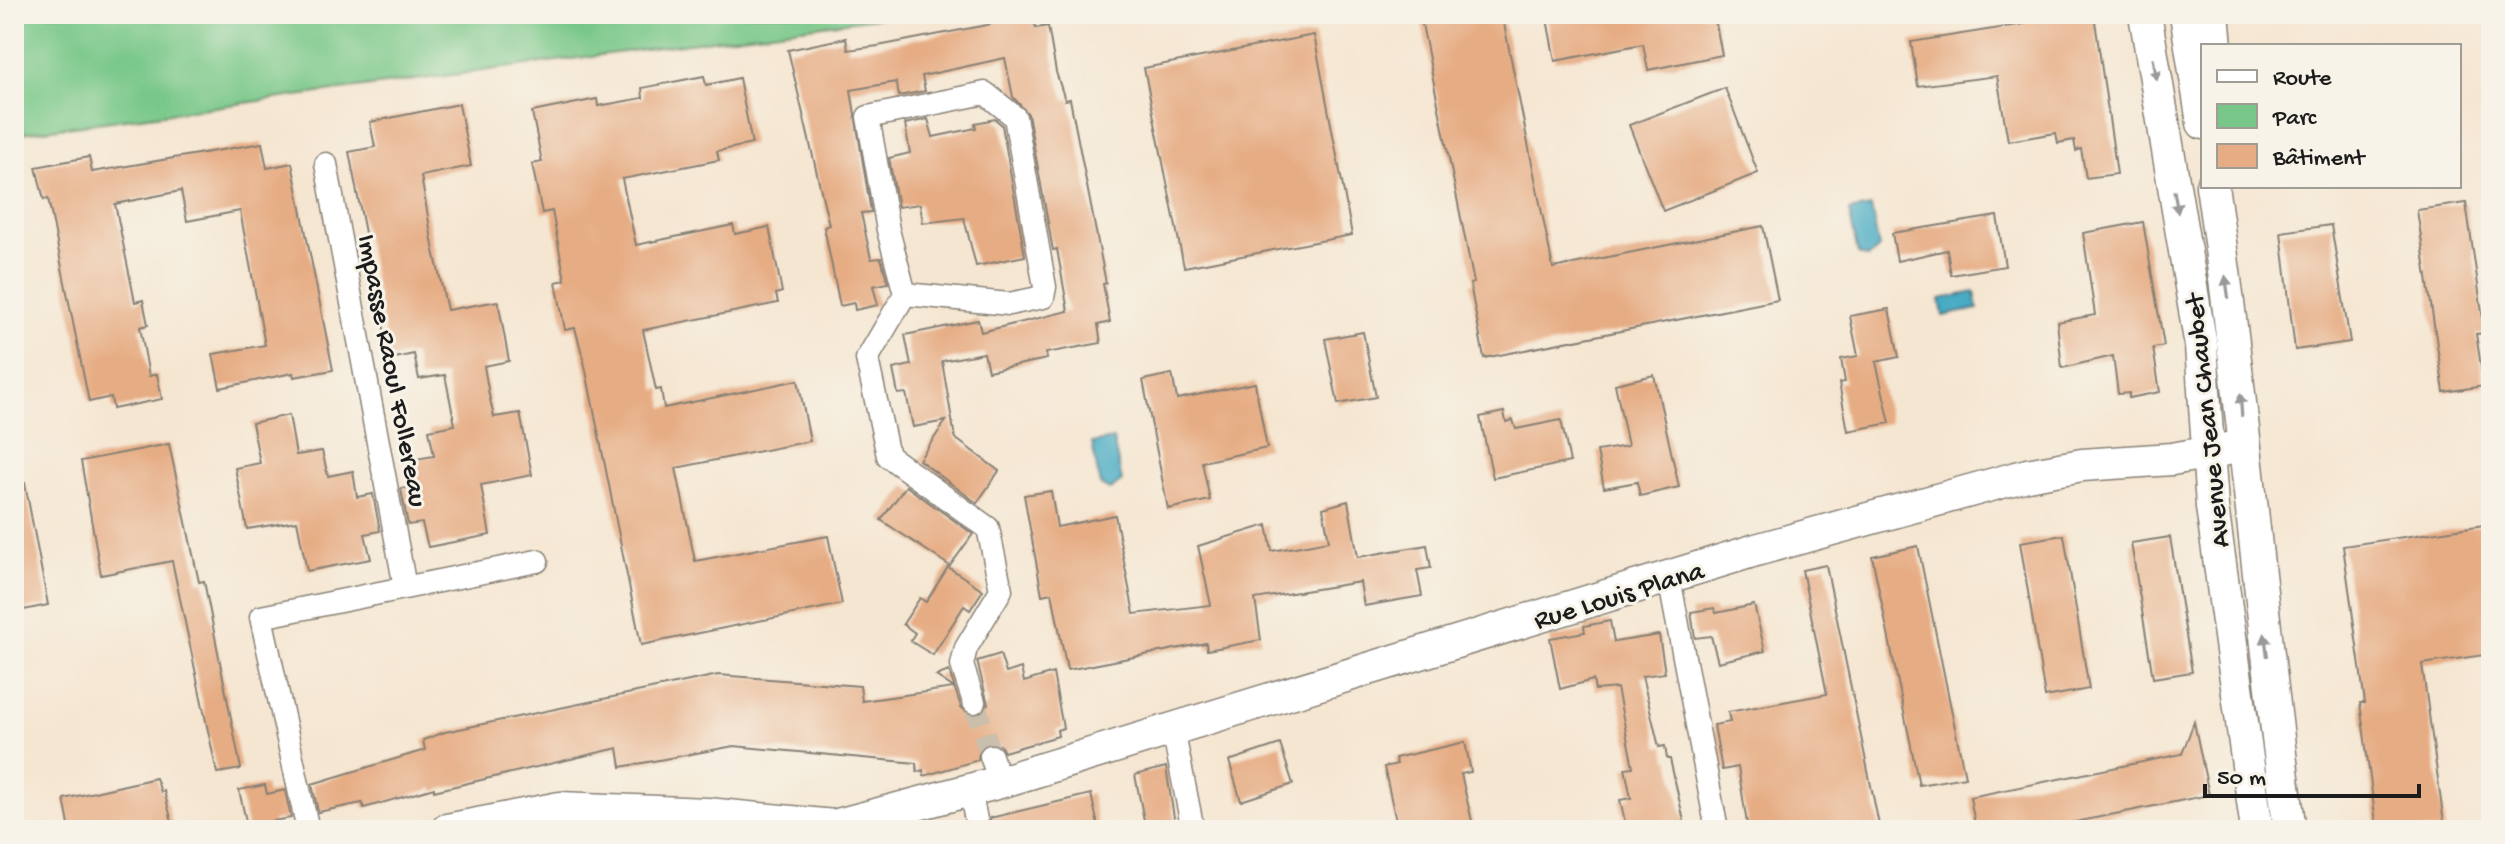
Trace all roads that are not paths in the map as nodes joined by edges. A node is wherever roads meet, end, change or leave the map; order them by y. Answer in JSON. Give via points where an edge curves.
{"nodes":[{"id":1,"x":2145,"y":14,"type":"edge"},
{"id":2,"x":2186,"y":14,"type":"edge"},
{"id":3,"x":2209,"y":14,"type":"edge"},
{"id":4,"x":2206,"y":44,"type":"edge"},
{"id":5,"x":2201,"y":56,"type":"edge"},
{"id":6,"x":326,"y":164,"type":"dead end"},
{"id":7,"x":2212,"y":188,"type":"edge"},
{"id":8,"x":905,"y":294,"type":"junction"},
{"id":9,"x":2244,"y":446,"type":"junction"},
{"id":10,"x":2208,"y":453,"type":"junction"},
{"id":11,"x":537,"y":561,"type":"dead end"},
{"id":12,"x":1669,"y":578,"type":"junction"},
{"id":13,"x":405,"y":587,"type":"junction"},
{"id":14,"x":974,"y":702,"type":"tunnel mouth"},
{"id":15,"x":1173,"y":729,"type":"junction"},
{"id":16,"x":987,"y":776,"type":"junction"},
{"id":17,"x":507,"y":823,"type":"edge"},
{"id":18,"x":308,"y":830,"type":"edge"},
{"id":19,"x":447,"y":830,"type":"edge"},
{"id":20,"x":978,"y":830,"type":"edge"},
{"id":21,"x":1193,"y":830,"type":"edge"},
{"id":22,"x":1717,"y":830,"type":"edge"},
{"id":23,"x":2257,"y":830,"type":"edge"},
{"id":24,"x":2290,"y":830,"type":"edge"}],
"edges":[{"from":1,"to":10,"type":"street","name":"Avenue Jean Chaubet","one_way":true,"via":[[2201,346]]},
{"from":2,"to":5,"type":"street"},
{"from":3,"to":4,"type":"highway"},
{"from":6,"to":13,"type":"street","name":"Impasse Raoul Follereau"},
{"from":9,"to":7,"type":"street","name":"Avenue Jean Chaubet","one_way":true,"via":[[2238,364]]},
{"from":8,"to":8,"type":"street","via":[[1009,304],[1043,297],[1015,117],[985,93],[868,117]]},
{"from":8,"to":14,"type":"street","via":[[867,359],[888,456],[988,528],[1001,590],[966,648],[962,665]]},
{"from":9,"to":10,"type":"street","name":"Rue Louis Plana"},
{"from":24,"to":9,"type":"street","name":"Avenue Jean Chaubet","one_way":true},
{"from":10,"to":12,"type":"street","name":"Rue Louis Plana","via":[[2027,475]]},
{"from":10,"to":23,"type":"street","name":"Avenue Jean Chaubet"},
{"from":11,"to":13,"type":"street"},
{"from":12,"to":15,"type":"street","name":"Rue Louis Plana"},
{"from":12,"to":22,"type":"street"},
{"from":13,"to":18,"type":"street","via":[[261,617]]},
{"from":15,"to":16,"type":"street","name":"Rue Louis Plana"},
{"from":15,"to":21,"type":"street"},
{"from":16,"to":17,"type":"street","name":"Rue Louis Plana","via":[[834,826],[604,808],[560,808]]},
{"from":16,"to":20,"type":"street"},
{"from":17,"to":19,"type":"street","name":"Rue Louis Plana"}]}
